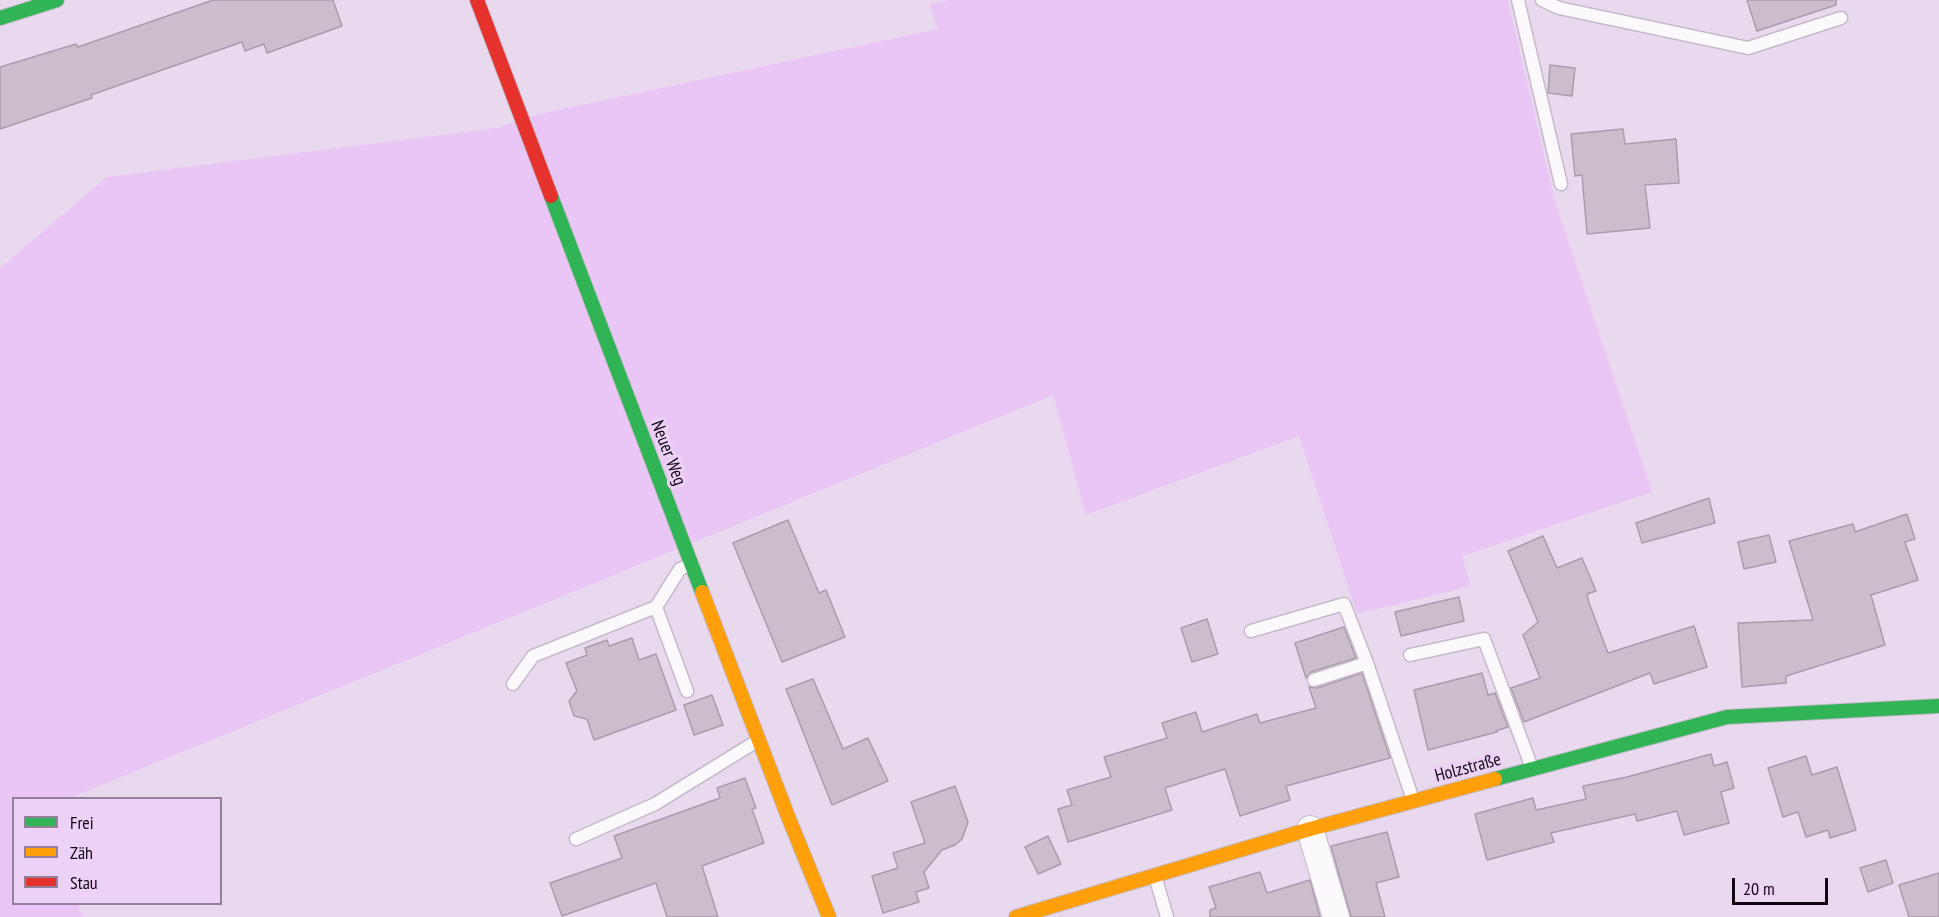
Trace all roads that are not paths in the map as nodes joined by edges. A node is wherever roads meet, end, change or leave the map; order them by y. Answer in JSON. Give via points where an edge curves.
{"nodes":[{"id":1,"x":57,"y":0,"type":"edge"},
{"id":2,"x":477,"y":0,"type":"edge"},
{"id":3,"x":1518,"y":0,"type":"edge"},
{"id":4,"x":1542,"y":0,"type":"edge"},
{"id":5,"x":0,"y":18,"type":"edge"},
{"id":6,"x":1841,"y":18,"type":"dead end"},
{"id":7,"x":1561,"y":184,"type":"dead end"},
{"id":8,"x":691,"y":564,"type":"junction"},
{"id":9,"x":656,"y":607,"type":"junction"},
{"id":10,"x":1251,"y":631,"type":"dead end"},
{"id":11,"x":1410,"y":656,"type":"dead end"},
{"id":12,"x":1367,"y":663,"type":"junction"},
{"id":13,"x":1314,"y":680,"type":"dead end"},
{"id":14,"x":513,"y":684,"type":"dead end"},
{"id":15,"x":687,"y":691,"type":"dead end"},
{"id":16,"x":1939,"y":706,"type":"edge"},
{"id":17,"x":758,"y":740,"type":"junction"},
{"id":18,"x":1533,"y":769,"type":"junction"},
{"id":19,"x":1414,"y":801,"type":"junction"},
{"id":20,"x":1310,"y":829,"type":"junction"},
{"id":21,"x":576,"y":839,"type":"dead end"},
{"id":22,"x":1155,"y":875,"type":"junction"},
{"id":23,"x":829,"y":917,"type":"edge"},
{"id":24,"x":1016,"y":917,"type":"edge"},
{"id":25,"x":1167,"y":917,"type":"edge"},
{"id":26,"x":1336,"y":917,"type":"edge"}],
"edges":[{"from":1,"to":5,"type":"street"},
{"from":2,"to":8,"type":"street","name":"Neuer Weg"},
{"from":3,"to":7,"type":"lane"},
{"from":4,"to":6,"type":"lane","via":[[1559,8],[1748,48]]},
{"from":8,"to":9,"type":"lane","via":[[680,569]]},
{"from":8,"to":17,"type":"street","name":"Neuer Weg"},
{"from":9,"to":14,"type":"lane","via":[[533,656]]},
{"from":9,"to":15,"type":"lane"},
{"from":10,"to":12,"type":"lane","via":[[1344,604]]},
{"from":11,"to":18,"type":"lane","via":[[1484,639]]},
{"from":12,"to":13,"type":"lane"},
{"from":12,"to":19,"type":"lane"},
{"from":16,"to":18,"type":"street","name":"Holzstraße","via":[[1727,717]]},
{"from":17,"to":21,"type":"lane","via":[[655,804]]},
{"from":17,"to":23,"type":"street","name":"Neuer Weg"},
{"from":18,"to":19,"type":"street","name":"Holzstraße"},
{"from":19,"to":20,"type":"street","name":"Holzstraße"},
{"from":20,"to":22,"type":"street","name":"Holzstraße"},
{"from":20,"to":26,"type":"street"},
{"from":22,"to":24,"type":"street","name":"Holzstraße"},
{"from":22,"to":25,"type":"lane"}]}
